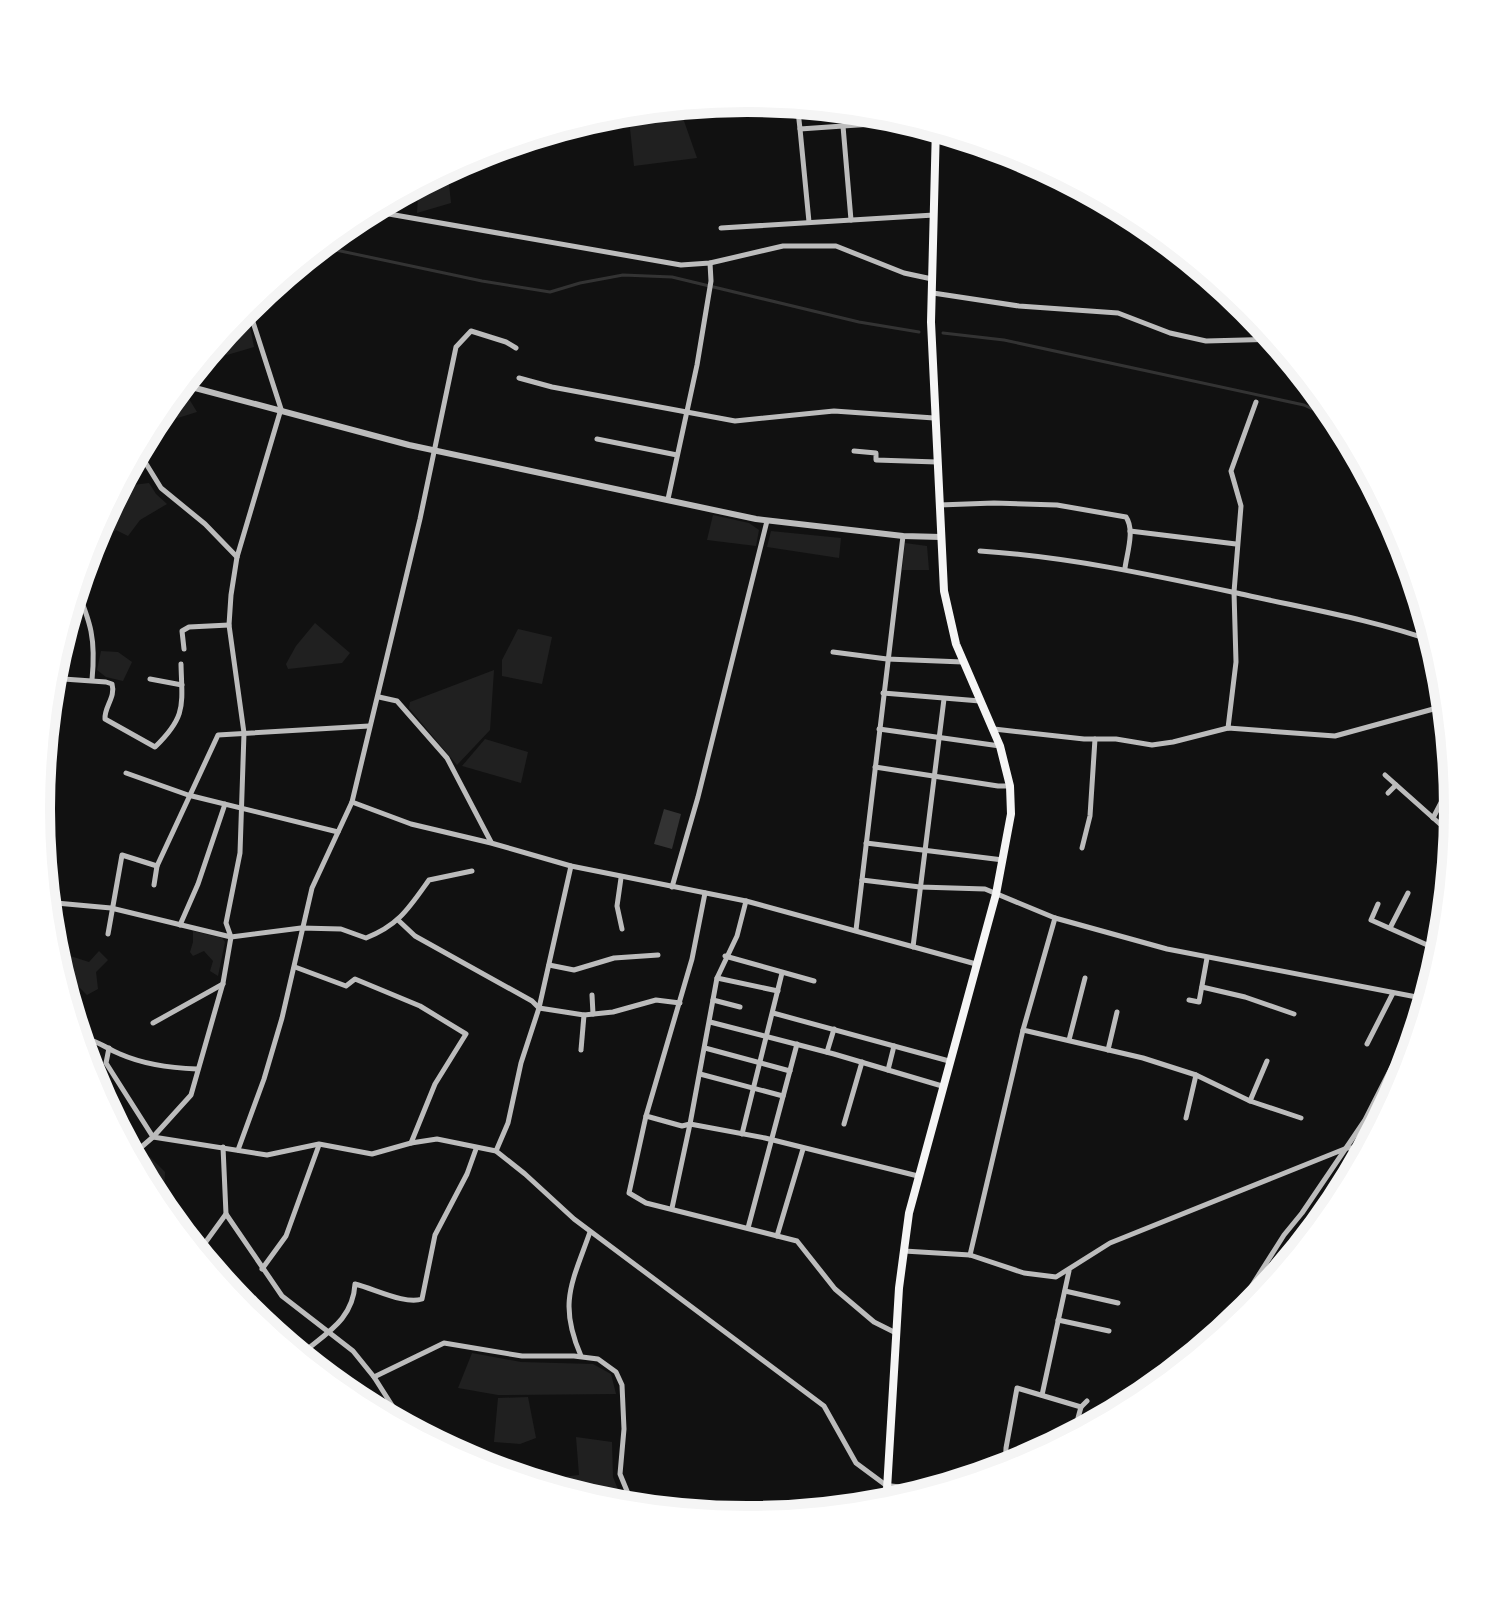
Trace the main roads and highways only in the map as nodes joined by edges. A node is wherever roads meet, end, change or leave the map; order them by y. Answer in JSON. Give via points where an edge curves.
{"nodes":[{"id":1,"x":936,"y":138,"type":"edge"},
{"id":2,"x":887,"y":1491,"type":"edge"}],
"edges":[{"from":1,"to":2,"type":"highway","via":[[934,418],[945,606],[1000,746],[1011,814],[996,894],[918,1176],[903,1251]]}]}
